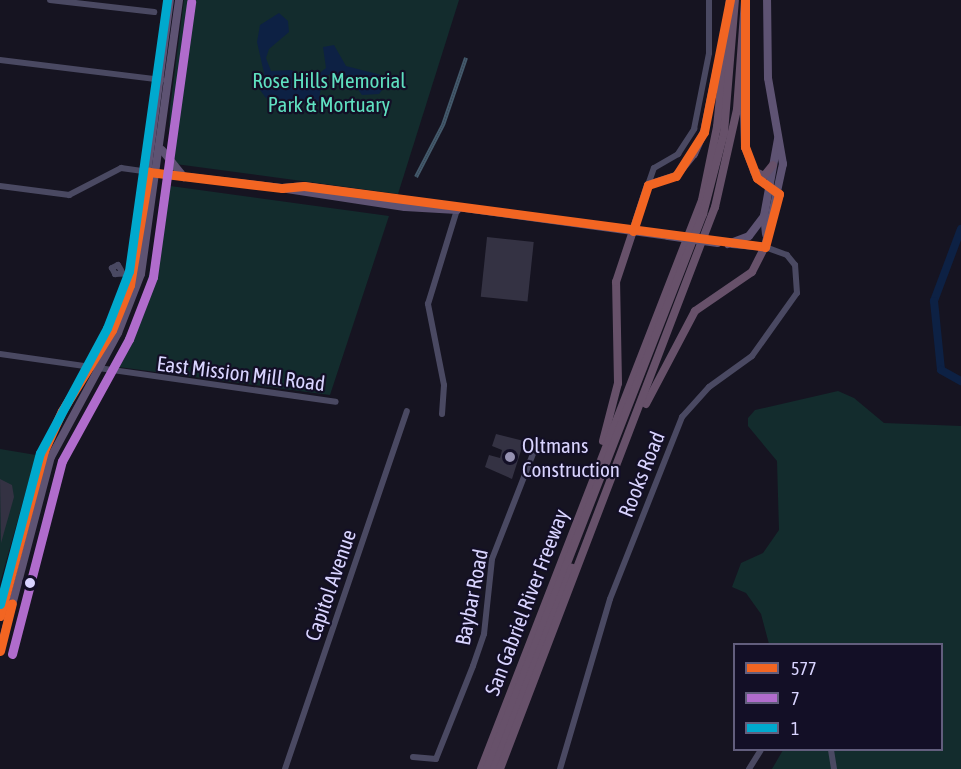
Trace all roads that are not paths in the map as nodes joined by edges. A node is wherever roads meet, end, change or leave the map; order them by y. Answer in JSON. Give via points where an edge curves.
{"nodes":[{"id":1,"x":50,"y":0,"type":"edge"},
{"id":2,"x":170,"y":0,"type":"edge"},
{"id":3,"x":179,"y":0,"type":"edge"},
{"id":4,"x":709,"y":0,"type":"edge"},
{"id":5,"x":733,"y":0,"type":"edge"},
{"id":6,"x":745,"y":0,"type":"edge"},
{"id":7,"x":767,"y":0,"type":"edge"},
{"id":8,"x":107,"y":4,"type":"edge"},
{"id":9,"x":154,"y":12,"type":"dead end"},
{"id":10,"x":0,"y":60,"type":"edge"},
{"id":11,"x":742,"y":72,"type":"junction"},
{"id":12,"x":158,"y":80,"type":"junction"},
{"id":13,"x":169,"y":81,"type":"junction"},
{"id":14,"x":734,"y":121,"type":"junction"},
{"id":15,"x":777,"y":139,"type":"junction"},
{"id":16,"x":160,"y":147,"type":"junction"},
{"id":17,"x":773,"y":165,"type":"junction"},
{"id":18,"x":754,"y":171,"type":"junction"},
{"id":19,"x":153,"y":173,"type":"junction"},
{"id":20,"x":185,"y":178,"type":"junction"},
{"id":21,"x":648,"y":184,"type":"junction"},
{"id":22,"x":0,"y":186,"type":"edge"},
{"id":23,"x":770,"y":190,"type":"junction"},
{"id":24,"x":779,"y":194,"type":"junction"},
{"id":25,"x":457,"y":210,"type":"junction"},
{"id":26,"x":764,"y":216,"type":"junction"},
{"id":27,"x":633,"y":231,"type":"junction"},
{"id":28,"x":728,"y":244,"type":"junction"},
{"id":29,"x":765,"y":247,"type":"junction"},
{"id":30,"x":130,"y":272,"type":"junction"},
{"id":31,"x":0,"y":354,"type":"edge"},
{"id":32,"x":87,"y":370,"type":"junction"},
{"id":33,"x":96,"y":371,"type":"junction"},
{"id":34,"x":653,"y":372,"type":"junction"},
{"id":35,"x":336,"y":402,"type":"dead end"},
{"id":36,"x":407,"y":411,"type":"dead end"},
{"id":37,"x":442,"y":414,"type":"dead end"},
{"id":38,"x":538,"y":441,"type":"dead end"},
{"id":39,"x":623,"y":450,"type":"junction"},
{"id":40,"x":44,"y":451,"type":"junction"},
{"id":41,"x":39,"y":494,"type":"junction"},
{"id":42,"x":587,"y":496,"type":"junction"},
{"id":43,"x":0,"y":616,"type":"edge"},
{"id":44,"x":0,"y":651,"type":"edge"},
{"id":45,"x":760,"y":751,"type":"edge"},
{"id":46,"x":831,"y":751,"type":"edge"},
{"id":47,"x":413,"y":757,"type":"dead end"},
{"id":48,"x":285,"y":769,"type":"edge"},
{"id":49,"x":481,"y":769,"type":"edge"},
{"id":50,"x":487,"y":769,"type":"edge"},
{"id":51,"x":494,"y":769,"type":"edge"},
{"id":52,"x":500,"y":769,"type":"edge"},
{"id":53,"x":560,"y":769,"type":"edge"},
{"id":54,"x":749,"y":769,"type":"edge"},
{"id":55,"x":834,"y":769,"type":"edge"}],
"edges":[{"from":1,"to":8,"type":"street"},
{"from":2,"to":12,"type":"main road"},
{"from":3,"to":13,"type":"main road"},
{"from":4,"to":21,"type":"street","via":[[709,53],[694,129],[678,154],[654,168]]},
{"from":5,"to":14,"type":"highway","via":[[730,111]]},
{"from":5,"to":21,"type":"highway","via":[[704,132],[694,154],[676,176]]},
{"from":5,"to":42,"type":"highway","name":"San Gabriel River Freeway","via":[[717,127],[702,200]]},
{"from":5,"to":50,"type":"highway","via":[[728,107],[703,214]]},
{"from":6,"to":11,"type":"highway","name":"San Gabriel River Freeway"},
{"from":7,"to":15,"type":"main road","via":[[768,78]]},
{"from":8,"to":9,"type":"street"},
{"from":10,"to":12,"type":"street"},
{"from":11,"to":14,"type":"highway","name":"San Gabriel River Freeway"},
{"from":11,"to":18,"type":"highway","via":[[746,93],[745,147]]},
{"from":12,"to":13,"type":"street"},
{"from":12,"to":19,"type":"main road"},
{"from":13,"to":16,"type":"main road"},
{"from":14,"to":34,"type":"highway","name":"San Gabriel River Freeway","via":[[715,207]]},
{"from":15,"to":17,"type":"main road"},
{"from":15,"to":24,"type":"main road","via":[[783,164]]},
{"from":16,"to":19,"type":"main road"},
{"from":16,"to":20,"type":"main road","via":[[170,165]]},
{"from":17,"to":18,"type":"highway","via":[[764,176]]},
{"from":17,"to":23,"type":"main road"},
{"from":18,"to":23,"type":"highway"},
{"from":19,"to":20,"type":"main road"},
{"from":19,"to":22,"type":"street","via":[[121,168],[69,195]]},
{"from":19,"to":30,"type":"main road"},
{"from":19,"to":30,"type":"main road"},
{"from":20,"to":25,"type":"main road","via":[[315,188]]},
{"from":21,"to":27,"type":"main road"},
{"from":23,"to":24,"type":"highway"},
{"from":23,"to":26,"type":"main road"},
{"from":24,"to":29,"type":"main road"},
{"from":25,"to":27,"type":"main road"},
{"from":25,"to":37,"type":"street","via":[[428,304],[442,369]]},
{"from":26,"to":28,"type":"main road","via":[[749,236]]},
{"from":26,"to":29,"type":"main road"},
{"from":27,"to":28,"type":"main road","bridge":true},
{"from":27,"to":42,"type":"highway","via":[[616,282],[618,383]]},
{"from":28,"to":29,"type":"main road"},
{"from":29,"to":39,"type":"highway","via":[[752,272],[695,311]]},
{"from":29,"to":53,"type":"street","name":"Rooks Road","via":[[787,255],[795,264],[797,293],[752,356],[709,387],[682,417],[610,599]]},
{"from":30,"to":32,"type":"main road","via":[[112,330]]},
{"from":30,"to":33,"type":"main road","via":[[118,333]]},
{"from":31,"to":32,"type":"street","name":"East Mission Mill Road"},
{"from":32,"to":33,"type":"street","name":"East Mission Mill Road"},
{"from":32,"to":40,"type":"main road"},
{"from":33,"to":35,"type":"street","name":"East Mission Mill Road"},
{"from":33,"to":41,"type":"main road","via":[[62,431]]},
{"from":34,"to":39,"type":"highway","name":"San Gabriel River Freeway"},
{"from":34,"to":51,"type":"highway","via":[[643,382]]},
{"from":36,"to":48,"type":"street","name":"Capitol Avenue"},
{"from":38,"to":47,"type":"street","name":"Baybar Road","via":[[492,558],[484,634],[436,759]]},
{"from":39,"to":52,"type":"highway","name":"San Gabriel River Freeway"},
{"from":40,"to":41,"type":"main road","via":[[47,457]]},
{"from":40,"to":43,"type":"main road"},
{"from":41,"to":44,"type":"main road"},
{"from":42,"to":49,"type":"highway","name":"San Gabriel River Freeway"},
{"from":45,"to":54,"type":"street"},
{"from":46,"to":55,"type":"street"}]}
